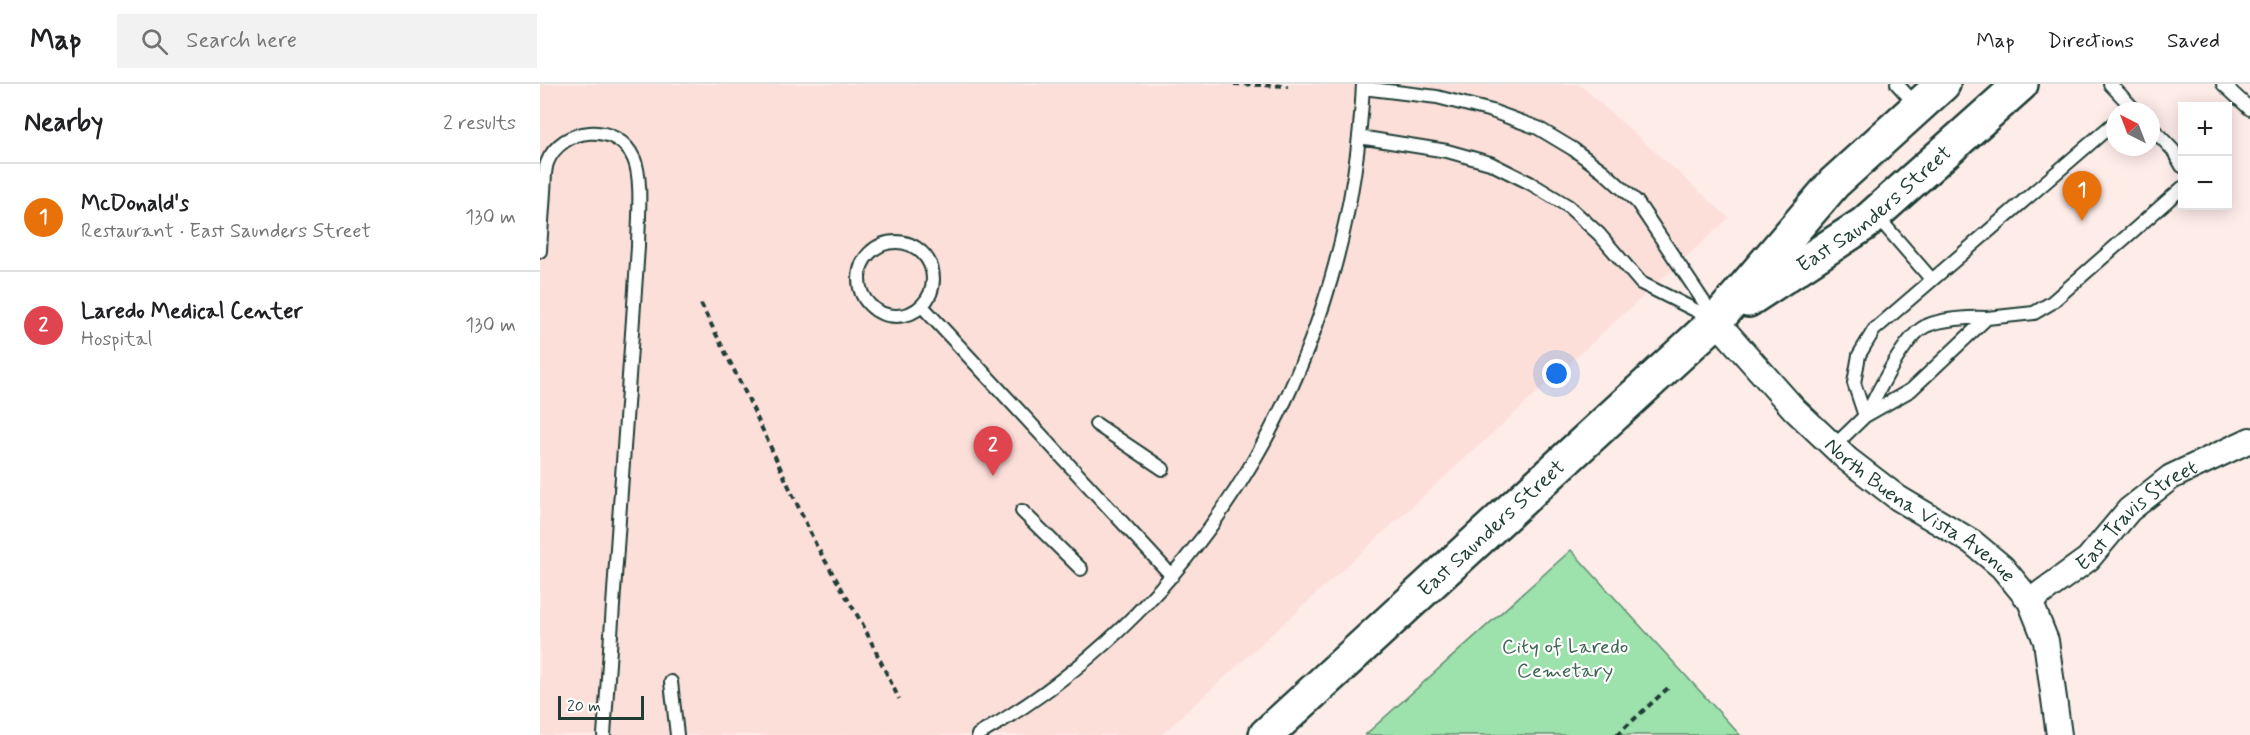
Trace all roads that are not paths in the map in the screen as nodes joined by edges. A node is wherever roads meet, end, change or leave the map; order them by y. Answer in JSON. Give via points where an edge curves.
{"nodes":[{"id":1,"x":1943,"y":84,"type":"edge"},
{"id":2,"x":2021,"y":84,"type":"edge"},
{"id":3,"x":2110,"y":84,"type":"edge"},
{"id":4,"x":2223,"y":84,"type":"edge"},
{"id":5,"x":1363,"y":86,"type":"edge"},
{"id":6,"x":1907,"y":96,"type":"edge"},
{"id":7,"x":2125,"y":102,"type":"edge"},
{"id":8,"x":2250,"y":109,"type":"edge"},
{"id":9,"x":2106,"y":130,"type":"edge"},
{"id":10,"x":2160,"y":136,"type":"edge"},
{"id":11,"x":1359,"y":137,"type":"junction"},
{"id":12,"x":2178,"y":158,"type":"edge"},
{"id":13,"x":2178,"y":191,"type":"edge"},
{"id":14,"x":1875,"y":214,"type":"junction"},
{"id":15,"x":540,"y":251,"type":"edge"},
{"id":16,"x":1932,"y":280,"type":"junction"},
{"id":17,"x":922,"y":306,"type":"junction"},
{"id":18,"x":1987,"y":318,"type":"junction"},
{"id":19,"x":1716,"y":321,"type":"junction"},
{"id":20,"x":1865,"y":416,"type":"junction"},
{"id":21,"x":1096,"y":424,"type":"dead end"},
{"id":22,"x":2250,"y":440,"type":"edge"},
{"id":23,"x":1834,"y":446,"type":"junction"},
{"id":24,"x":1163,"y":469,"type":"dead end"},
{"id":25,"x":1022,"y":511,"type":"dead end"},
{"id":26,"x":1081,"y":569,"type":"dead end"},
{"id":27,"x":1172,"y":576,"type":"junction"},
{"id":28,"x":2030,"y":601,"type":"junction"},
{"id":29,"x":671,"y":682,"type":"dead end"},
{"id":30,"x":604,"y":735,"type":"edge"},
{"id":31,"x":677,"y":735,"type":"edge"},
{"id":32,"x":978,"y":735,"type":"edge"},
{"id":33,"x":1266,"y":735,"type":"edge"},
{"id":34,"x":2059,"y":735,"type":"edge"}],
"edges":[{"from":1,"to":6,"type":"main road","name":"East Saunders Street"},
{"from":2,"to":14,"type":"main road","name":"East Saunders Street"},
{"from":3,"to":7,"type":"lane"},
{"from":4,"to":8,"type":"lane"},
{"from":5,"to":11,"type":"lane"},
{"from":5,"to":19,"type":"lane","via":[[1492,111],[1538,128],[1573,149],[1637,202]]},
{"from":6,"to":19,"type":"main road","name":"East Saunders Street"},
{"from":9,"to":16,"type":"lane"},
{"from":10,"to":12,"type":"lane"},
{"from":11,"to":19,"type":"lane","via":[[1447,151],[1491,163],[1530,183],[1568,206],[1599,234],[1641,283]]},
{"from":11,"to":27,"type":"lane","via":[[1339,253],[1317,326],[1288,398],[1252,465],[1213,525]]},
{"from":13,"to":18,"type":"lane","via":[[2050,303],[2034,313]]},
{"from":14,"to":16,"type":"lane"},
{"from":14,"to":19,"type":"main road","name":"East Saunders Street"},
{"from":15,"to":30,"type":"lane","via":[[546,168],[552,153],[564,141],[586,132],[604,133],[618,140],[630,153],[638,173],[638,247]]},
{"from":16,"to":20,"type":"lane","via":[[1874,330],[1859,355],[1854,383]]},
{"from":17,"to":17,"type":"lane","via":[[901,316],[878,312],[869,305],[859,285],[863,262],[870,252],[894,242],[918,249],[932,270],[933,283]]},
{"from":17,"to":27,"type":"lane"},
{"from":18,"to":20,"type":"lane","via":[[1911,390]]},
{"from":18,"to":20,"type":"lane","via":[[1968,317],[1925,326],[1902,350]]},
{"from":19,"to":23,"type":"street","name":"North Buena Vista Avenue","via":[[1794,409]]},
{"from":19,"to":33,"type":"main road","name":"East Saunders Street"},
{"from":20,"to":23,"type":"lane"},
{"from":21,"to":24,"type":"lane"},
{"from":22,"to":28,"type":"street","name":"East Travis Street","via":[[2171,477],[2129,510],[2088,559]]},
{"from":23,"to":28,"type":"street","name":"North Buena Vista Avenue","via":[[1898,498],[1972,542],[2002,567]]},
{"from":25,"to":26,"type":"lane"},
{"from":27,"to":32,"type":"lane","via":[[1117,633],[1062,679]]},
{"from":28,"to":34,"type":"street","name":"North Buena Vista Avenue","via":[[2046,641]]},
{"from":29,"to":31,"type":"lane"}]}
